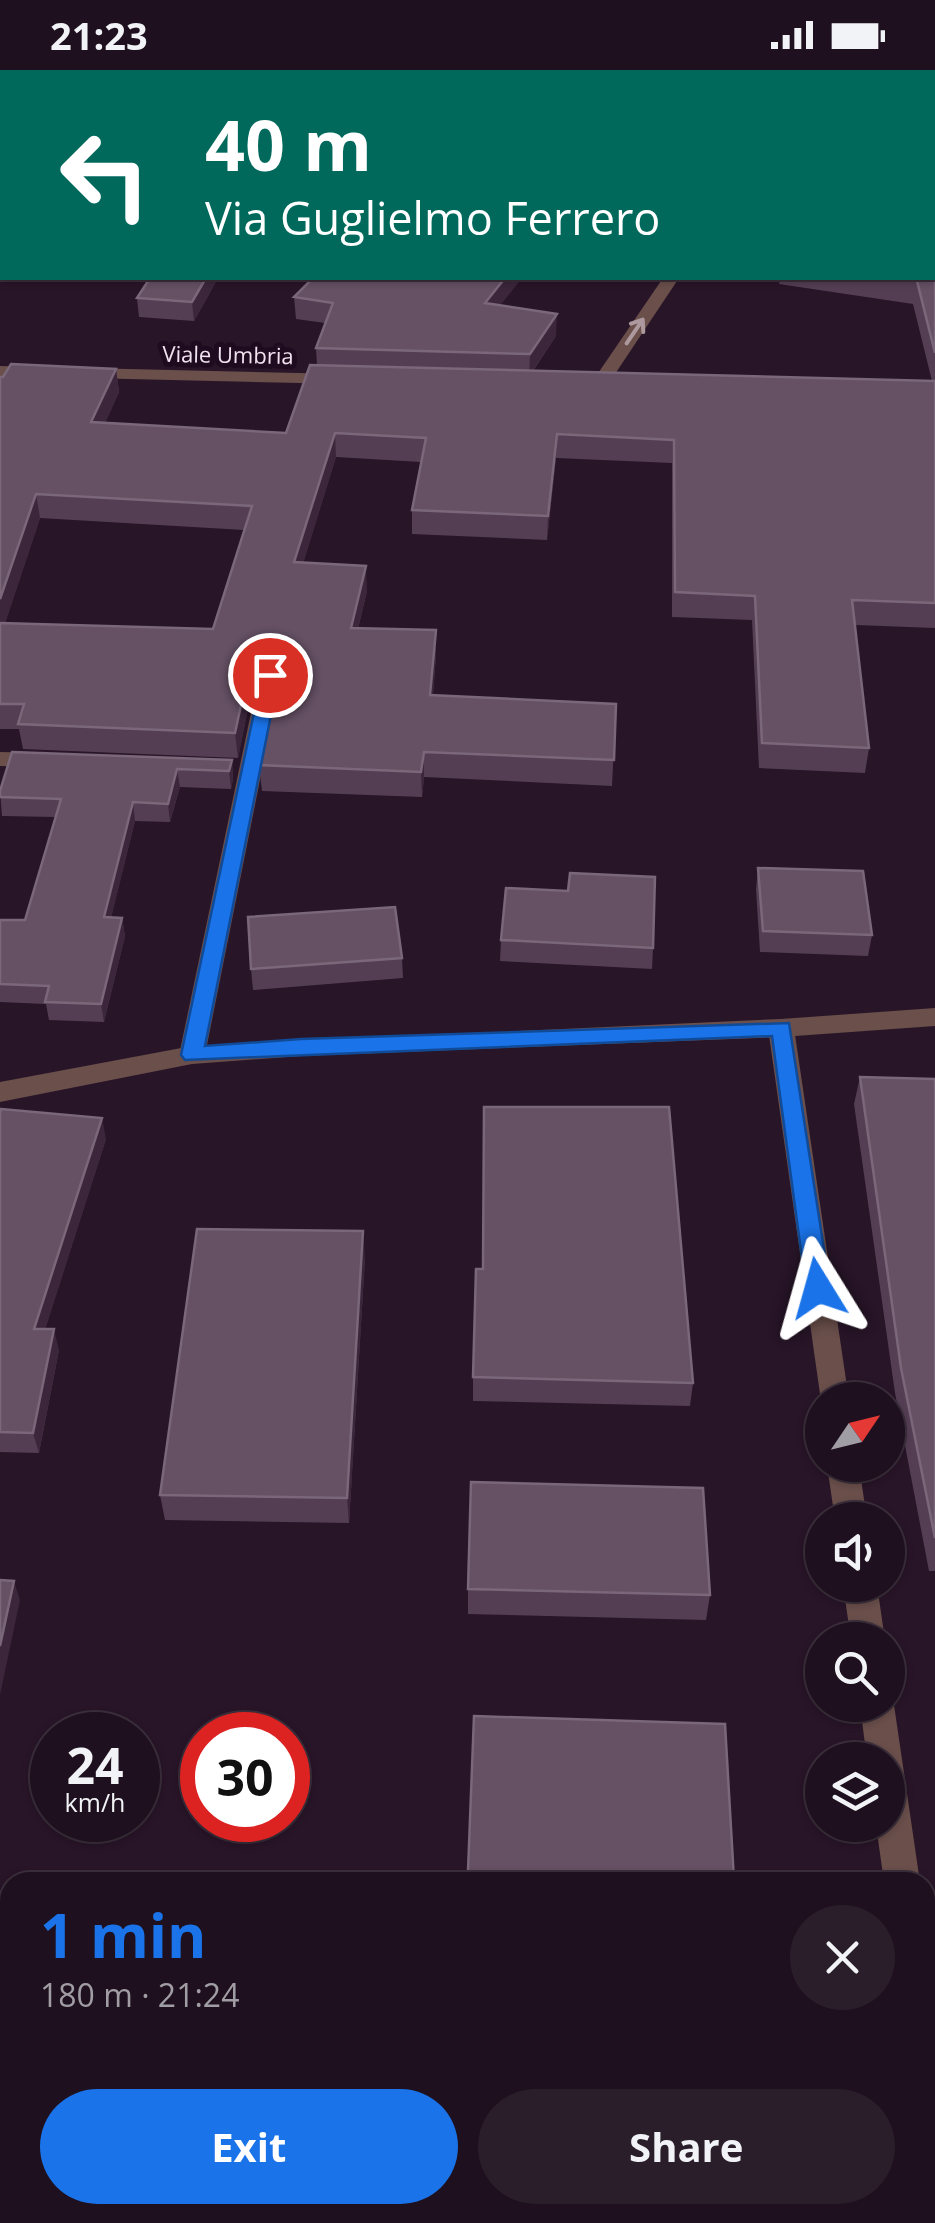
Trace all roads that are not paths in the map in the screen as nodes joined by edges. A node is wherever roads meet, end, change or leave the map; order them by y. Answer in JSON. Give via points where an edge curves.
{"nodes":[{"id":1,"x":669,"y":280,"type":"edge"},
{"id":2,"x":0,"y":371,"type":"edge"},
{"id":3,"x":359,"y":379,"type":"edge"},
{"id":4,"x":619,"y":386,"type":"edge"},
{"id":5,"x":270,"y":675,"type":"edge"},
{"id":6,"x":0,"y":760,"type":"edge"},
{"id":7,"x":70,"y":760,"type":"edge"},
{"id":8,"x":935,"y":1017,"type":"edge"},
{"id":9,"x":781,"y":1028,"type":"junction"},
{"id":10,"x":192,"y":1055,"type":"junction"},
{"id":11,"x":0,"y":1092,"type":"edge"},
{"id":12,"x":831,"y":1382,"type":"edge"},
{"id":13,"x":897,"y":1842,"type":"edge"},
{"id":14,"x":901,"y":1872,"type":"edge"}],
"edges":[{"from":4,"to":1,"type":"street","one_way":true,"via":[[589,385]]},
{"from":2,"to":3,"type":"street","name":"Viale Umbria"},
{"from":5,"to":10,"type":"street","via":[[242,768]]},
{"from":6,"to":7,"type":"street"},
{"from":8,"to":9,"type":"street"},
{"from":9,"to":10,"type":"street"},
{"from":9,"to":12,"type":"street"},
{"from":10,"to":11,"type":"street"},
{"from":13,"to":14,"type":"street"}]}
